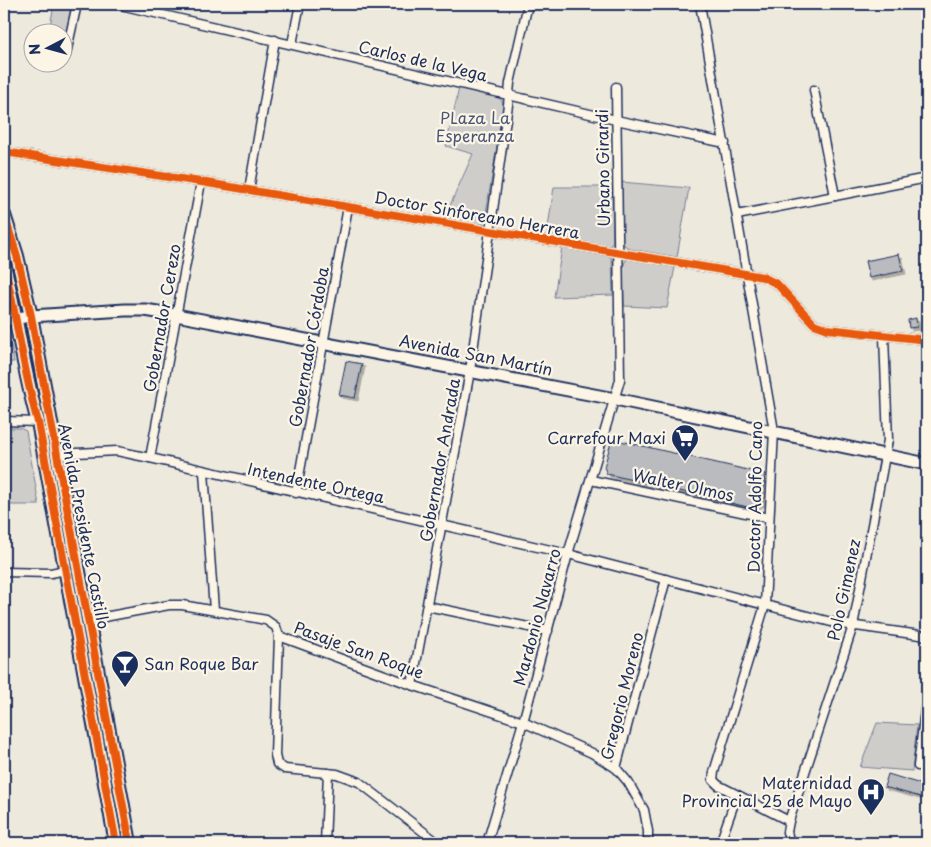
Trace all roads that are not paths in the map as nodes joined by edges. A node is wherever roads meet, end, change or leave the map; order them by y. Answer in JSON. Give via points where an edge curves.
{"nodes":[{"id":1,"x":77,"y":4,"type":"edge"},
{"id":2,"x":116,"y":4,"type":"edge"},
{"id":3,"x":300,"y":4,"type":"edge"},
{"id":4,"x":528,"y":4,"type":"edge"},
{"id":5,"x":700,"y":4,"type":"edge"},
{"id":6,"x":72,"y":27,"type":"edge"},
{"id":7,"x":275,"y":40,"type":"junction"},
{"id":8,"x":292,"y":44,"type":"junction"},
{"id":9,"x":616,"y":87,"type":"dead end"},
{"id":10,"x":814,"y":90,"type":"dead end"},
{"id":11,"x":509,"y":95,"type":"junction"},
{"id":12,"x":616,"y":120,"type":"junction"},
{"id":13,"x":724,"y":143,"type":"junction"},
{"id":14,"x":4,"y":152,"type":"edge"},
{"id":15,"x":927,"y":178,"type":"edge"},
{"id":16,"x":201,"y":182,"type":"junction"},
{"id":17,"x":249,"y":190,"type":"junction"},
{"id":18,"x":835,"y":196,"type":"junction"},
{"id":19,"x":348,"y":207,"type":"junction"},
{"id":20,"x":4,"y":215,"type":"edge"},
{"id":21,"x":737,"y":215,"type":"junction"},
{"id":22,"x":489,"y":231,"type":"junction"},
{"id":23,"x":618,"y":253,"type":"junction"},
{"id":24,"x":4,"y":265,"type":"edge"},
{"id":25,"x":746,"y":274,"type":"junction"},
{"id":26,"x":176,"y":315,"type":"junction"},
{"id":27,"x":30,"y":316,"type":"junction"},
{"id":28,"x":8,"y":317,"type":"edge"},
{"id":29,"x":884,"y":336,"type":"junction"},
{"id":30,"x":927,"y":340,"type":"edge"},
{"id":31,"x":324,"y":343,"type":"junction"},
{"id":32,"x":470,"y":370,"type":"junction"},
{"id":33,"x":615,"y":399,"type":"junction"},
{"id":34,"x":4,"y":421,"type":"edge"},
{"id":35,"x":38,"y":422,"type":"junction"},
{"id":36,"x":774,"y":431,"type":"junction"},
{"id":37,"x":56,"y":454,"type":"junction"},
{"id":38,"x":885,"y":456,"type":"junction"},
{"id":39,"x":150,"y":458,"type":"junction"},
{"id":40,"x":927,"y":464,"type":"edge"},
{"id":41,"x":204,"y":472,"type":"junction"},
{"id":42,"x":591,"y":480,"type":"junction"},
{"id":43,"x":296,"y":493,"type":"junction"},
{"id":44,"x":769,"y":518,"type":"junction"},
{"id":45,"x":442,"y":524,"type":"junction"},
{"id":46,"x":568,"y":554,"type":"junction"},
{"id":47,"x":65,"y":570,"type":"junction"},
{"id":48,"x":4,"y":572,"type":"edge"},
{"id":49,"x":666,"y":579,"type":"junction"},
{"id":50,"x":427,"y":606,"type":"junction"},
{"id":51,"x":766,"y":606,"type":"junction"},
{"id":52,"x":214,"y":610,"type":"junction"},
{"id":53,"x":88,"y":620,"type":"junction"},
{"id":54,"x":853,"y":626,"type":"junction"},
{"id":55,"x":548,"y":631,"type":"junction"},
{"id":56,"x":279,"y":636,"type":"junction"},
{"id":57,"x":927,"y":636,"type":"edge"},
{"id":58,"x":412,"y":684,"type":"junction"},
{"id":59,"x":927,"y":694,"type":"edge"},
{"id":60,"x":523,"y":722,"type":"junction"},
{"id":61,"x":924,"y":737,"type":"edge"},
{"id":62,"x":918,"y":766,"type":"dead end"},
{"id":63,"x":616,"y":768,"type":"junction"},
{"id":64,"x":328,"y":773,"type":"junction"},
{"id":65,"x":737,"y":795,"type":"junction"},
{"id":66,"x":789,"y":820,"type":"junction"},
{"id":67,"x":116,"y":843,"type":"edge"},
{"id":68,"x":130,"y":843,"type":"edge"},
{"id":69,"x":325,"y":843,"type":"edge"},
{"id":70,"x":438,"y":843,"type":"edge"},
{"id":71,"x":487,"y":843,"type":"edge"},
{"id":72,"x":648,"y":843,"type":"edge"},
{"id":73,"x":720,"y":843,"type":"edge"},
{"id":74,"x":790,"y":843,"type":"edge"}],
"edges":[{"from":1,"to":6,"type":"street"},
{"from":2,"to":7,"type":"street","name":"Carlos de la Vega"},
{"from":3,"to":8,"type":"street"},
{"from":4,"to":11,"type":"street","name":"Gobernador Andrada"},
{"from":5,"to":13,"type":"street","name":"Doctor Adolfo Cano"},
{"from":7,"to":8,"type":"street","name":"Carlos de la Vega"},
{"from":7,"to":17,"type":"street"},
{"from":8,"to":11,"type":"street","name":"Carlos de la Vega"},
{"from":9,"to":12,"type":"street","name":"Urbano Girardi"},
{"from":10,"to":18,"type":"street"},
{"from":11,"to":12,"type":"street","name":"Carlos de la Vega"},
{"from":11,"to":22,"type":"street","name":"Gobernador Andrada"},
{"from":12,"to":13,"type":"street","name":"Carlos de la Vega"},
{"from":12,"to":23,"type":"street","name":"Urbano Girardi"},
{"from":13,"to":21,"type":"street","name":"Doctor Adolfo Cano"},
{"from":14,"to":16,"type":"street","name":"Doctor Sinforeano Herrera"},
{"from":15,"to":18,"type":"street"},
{"from":16,"to":17,"type":"street","name":"Doctor Sinforeano Herrera"},
{"from":16,"to":26,"type":"street","name":"Gobernador Cerezo"},
{"from":17,"to":19,"type":"street","name":"Doctor Sinforeano Herrera"},
{"from":18,"to":21,"type":"street"},
{"from":19,"to":22,"type":"street","name":"Doctor Sinforeano Herrera"},
{"from":19,"to":31,"type":"street","name":"Gobernador Córdoba"},
{"from":20,"to":27,"type":"main road","name":"Avenida Presidente Castillo"},
{"from":21,"to":25,"type":"street","name":"Doctor Adolfo Cano"},
{"from":22,"to":23,"type":"street","name":"Doctor Sinforeano Herrera"},
{"from":22,"to":32,"type":"street","name":"Gobernador Andrada"},
{"from":23,"to":25,"type":"street","name":"Doctor Sinforeano Herrera"},
{"from":23,"to":33,"type":"street","name":"Urbano Girardi","via":[[620,380]]},
{"from":24,"to":28,"type":"main road","name":"Avenida Presidente Castillo"},
{"from":25,"to":29,"type":"street","name":"Doctor Sinforeano Herrera","via":[[777,284],[814,324],[828,329]]},
{"from":25,"to":36,"type":"street","name":"Doctor Adolfo Cano"},
{"from":26,"to":27,"type":"main road","name":"Avenida San Martín","via":[[124,310]]},
{"from":26,"to":31,"type":"main road","name":"Avenida San Martín"},
{"from":26,"to":39,"type":"street","name":"Gobernador Cerezo"},
{"from":27,"to":28,"type":"main road","name":"Avenida San Martín"},
{"from":27,"to":37,"type":"main road","name":"Avenida Presidente Castillo"},
{"from":28,"to":35,"type":"main road","name":"Avenida Presidente Castillo"},
{"from":29,"to":30,"type":"street","name":"Doctor Sinforeano Herrera"},
{"from":29,"to":38,"type":"street","name":"Polo Gimenez","via":[[888,440]]},
{"from":31,"to":32,"type":"main road","name":"Avenida San Martín"},
{"from":31,"to":43,"type":"street","name":"Gobernador Córdoba"},
{"from":32,"to":33,"type":"main road","name":"Avenida San Martín"},
{"from":32,"to":45,"type":"street","name":"Gobernador Andrada"},
{"from":33,"to":36,"type":"main road","name":"Avenida San Martín"},
{"from":33,"to":42,"type":"street","name":"Mardonio Navarro"},
{"from":34,"to":35,"type":"street"},
{"from":35,"to":47,"type":"main road","name":"Avenida Presidente Castillo"},
{"from":36,"to":38,"type":"main road","name":"Avenida San Martín"},
{"from":36,"to":44,"type":"street","name":"Doctor Adolfo Cano"},
{"from":37,"to":39,"type":"street","name":"Intendente Ortega","via":[[117,452]]},
{"from":37,"to":53,"type":"main road","name":"Avenida Presidente Castillo"},
{"from":38,"to":40,"type":"main road","name":"Avenida San Martín"},
{"from":38,"to":54,"type":"street","name":"Polo Gimenez"},
{"from":39,"to":41,"type":"street","name":"Intendente Ortega"},
{"from":41,"to":43,"type":"street","name":"Intendente Ortega"},
{"from":41,"to":52,"type":"street"},
{"from":42,"to":44,"type":"street","name":"Walter Olmos"},
{"from":42,"to":46,"type":"street","name":"Mardonio Navarro"},
{"from":43,"to":45,"type":"street","name":"Intendente Ortega"},
{"from":44,"to":51,"type":"street","name":"Doctor Adolfo Cano"},
{"from":45,"to":46,"type":"street","name":"Intendente Ortega"},
{"from":45,"to":50,"type":"street","name":"Gobernador Andrada"},
{"from":46,"to":49,"type":"street","name":"Intendente Ortega"},
{"from":46,"to":55,"type":"street","name":"Mardonio Navarro"},
{"from":47,"to":48,"type":"street","via":[[51,573]]},
{"from":47,"to":67,"type":"main road","name":"Avenida Presidente Castillo"},
{"from":49,"to":51,"type":"street","name":"Intendente Ortega"},
{"from":49,"to":63,"type":"street","name":"Gregorio Moreno"},
{"from":50,"to":55,"type":"street"},
{"from":50,"to":58,"type":"street","name":"Gobernador Andrada"},
{"from":51,"to":54,"type":"street","name":"Intendente Ortega"},
{"from":51,"to":65,"type":"street","name":"Doctor Adolfo Cano","via":[[714,772],[713,780]]},
{"from":52,"to":53,"type":"street","name":"Pasaje San Roque","via":[[169,605]]},
{"from":52,"to":56,"type":"street","name":"Pasaje San Roque","via":[[266,620],[276,627]]},
{"from":53,"to":68,"type":"main road","name":"Avenida Presidente Castillo"},
{"from":54,"to":57,"type":"street","name":"Intendente Ortega"},
{"from":54,"to":66,"type":"street","name":"Polo Gimenez"},
{"from":55,"to":60,"type":"street","name":"Mardonio Navarro"},
{"from":56,"to":58,"type":"street","name":"Pasaje San Roque"},
{"from":56,"to":64,"type":"street","via":[[277,764],[285,769]]},
{"from":58,"to":60,"type":"street","name":"Pasaje San Roque"},
{"from":59,"to":61,"type":"street"},
{"from":60,"to":63,"type":"street","name":"Pasaje San Roque","via":[[592,753]]},
{"from":60,"to":71,"type":"street","name":"Mardonio Navarro"},
{"from":61,"to":62,"type":"street"},
{"from":63,"to":72,"type":"street","name":"Gregorio Moreno","via":[[644,810]]},
{"from":64,"to":69,"type":"street"},
{"from":64,"to":70,"type":"street","via":[[359,782]]},
{"from":65,"to":66,"type":"street"},
{"from":65,"to":73,"type":"street"},
{"from":66,"to":74,"type":"street","name":"Polo Gimenez","via":[[787,832]]}]}
